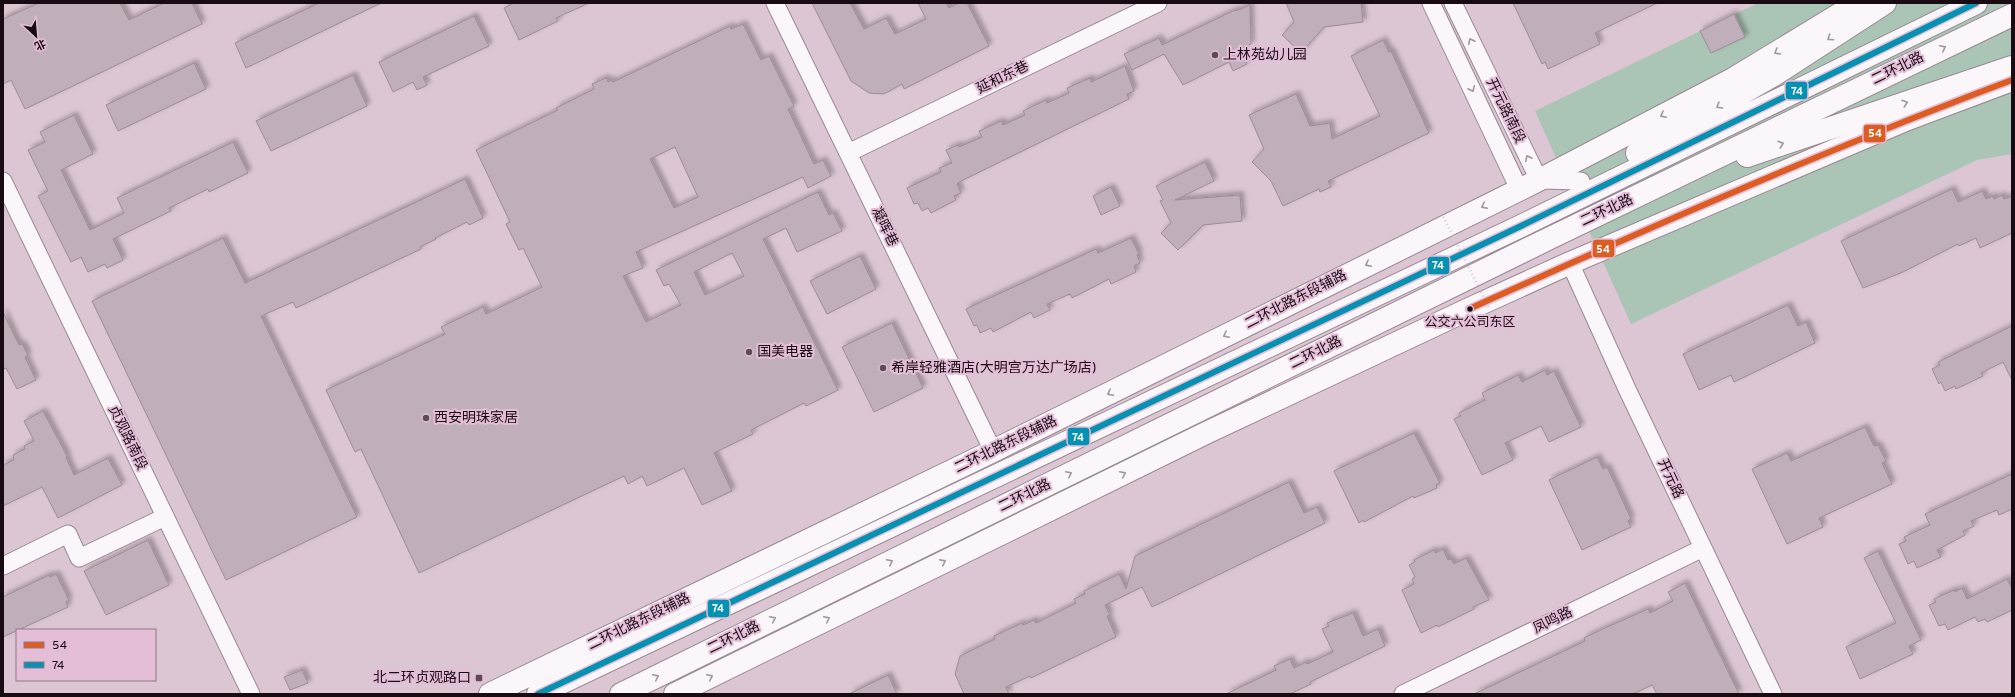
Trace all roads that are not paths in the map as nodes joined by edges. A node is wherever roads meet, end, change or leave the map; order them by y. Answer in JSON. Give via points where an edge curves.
{"nodes":[{"id":1,"x":775,"y":3,"type":"edge"},
{"id":2,"x":1158,"y":3,"type":"edge"},
{"id":3,"x":1431,"y":3,"type":"edge"},
{"id":4,"x":1453,"y":3,"type":"edge"},
{"id":5,"x":1885,"y":3,"type":"edge"},
{"id":6,"x":1976,"y":3,"type":"edge"},
{"id":7,"x":1860,"y":10,"type":"edge"},
{"id":8,"x":2012,"y":15,"type":"edge"},
{"id":9,"x":2012,"y":67,"type":"edge"},
{"id":10,"x":2012,"y":80,"type":"edge"},
{"id":11,"x":848,"y":153,"type":"junction"},
{"id":12,"x":1539,"y":180,"type":"junction"},
{"id":13,"x":3,"y":181,"type":"edge"},
{"id":14,"x":1581,"y":181,"type":"junction"},
{"id":15,"x":1665,"y":183,"type":"junction"},
{"id":16,"x":1519,"y":189,"type":"junction"},
{"id":17,"x":1521,"y":226,"type":"junction"},
{"id":18,"x":1570,"y":263,"type":"junction"},
{"id":19,"x":993,"y":451,"type":"junction"},
{"id":20,"x":165,"y":516,"type":"junction"},
{"id":21,"x":1702,"y":548,"type":"junction"},
{"id":22,"x":3,"y":566,"type":"edge"},
{"id":23,"x":251,"y":694,"type":"edge"},
{"id":24,"x":490,"y":694,"type":"edge"},
{"id":25,"x":538,"y":694,"type":"edge"},
{"id":26,"x":621,"y":694,"type":"edge"},
{"id":27,"x":675,"y":694,"type":"edge"},
{"id":28,"x":1403,"y":694,"type":"edge"},
{"id":29,"x":1773,"y":694,"type":"edge"}],
"edges":[{"from":1,"to":11,"type":"street","name":"凝晖巷"},
{"from":2,"to":11,"type":"street","name":"延和东巷"},
{"from":3,"to":16,"type":"street","name":"开元路南段","one_way":true},
{"from":12,"to":4,"type":"street","name":"开元路南段","one_way":true},
{"from":5,"to":7,"type":"main road"},
{"from":6,"to":17,"type":"main road","name":"二环北路"},
{"from":7,"to":12,"type":"main road","name":"二环北路东段辅路","one_way":true},
{"from":7,"to":14,"type":"main road","one_way":true,"via":[[1774,75],[1627,159]]},
{"from":15,"to":8,"type":"main road","name":"二环北路","one_way":true},
{"from":15,"to":9,"type":"main road","one_way":true},
{"from":10,"to":18,"type":"main road","via":[[1908,119]]},
{"from":11,"to":19,"type":"street","name":"凝晖巷"},
{"from":12,"to":14,"type":"street"},
{"from":12,"to":16,"type":"main road","name":"二环北路东段辅路"},
{"from":13,"to":20,"type":"street","name":"贞观路南段"},
{"from":14,"to":17,"type":"main road"},
{"from":26,"to":15,"type":"main road","name":"二环北路","one_way":true},
{"from":16,"to":19,"type":"main road","name":"二环北路东段辅路","one_way":true},
{"from":17,"to":25,"type":"main road","name":"二环北路"},
{"from":18,"to":21,"type":"street","name":"开元路"},
{"from":27,"to":18,"type":"main road","one_way":true,"via":[[1208,432]]},
{"from":19,"to":24,"type":"main road","name":"二环北路东段辅路"},
{"from":20,"to":22,"type":"street","via":[[80,558],[68,534]]},
{"from":20,"to":23,"type":"street","name":"贞观路南段"},
{"from":21,"to":28,"type":"street","name":"凤鸣路"},
{"from":21,"to":29,"type":"street","name":"开元路"}]}
